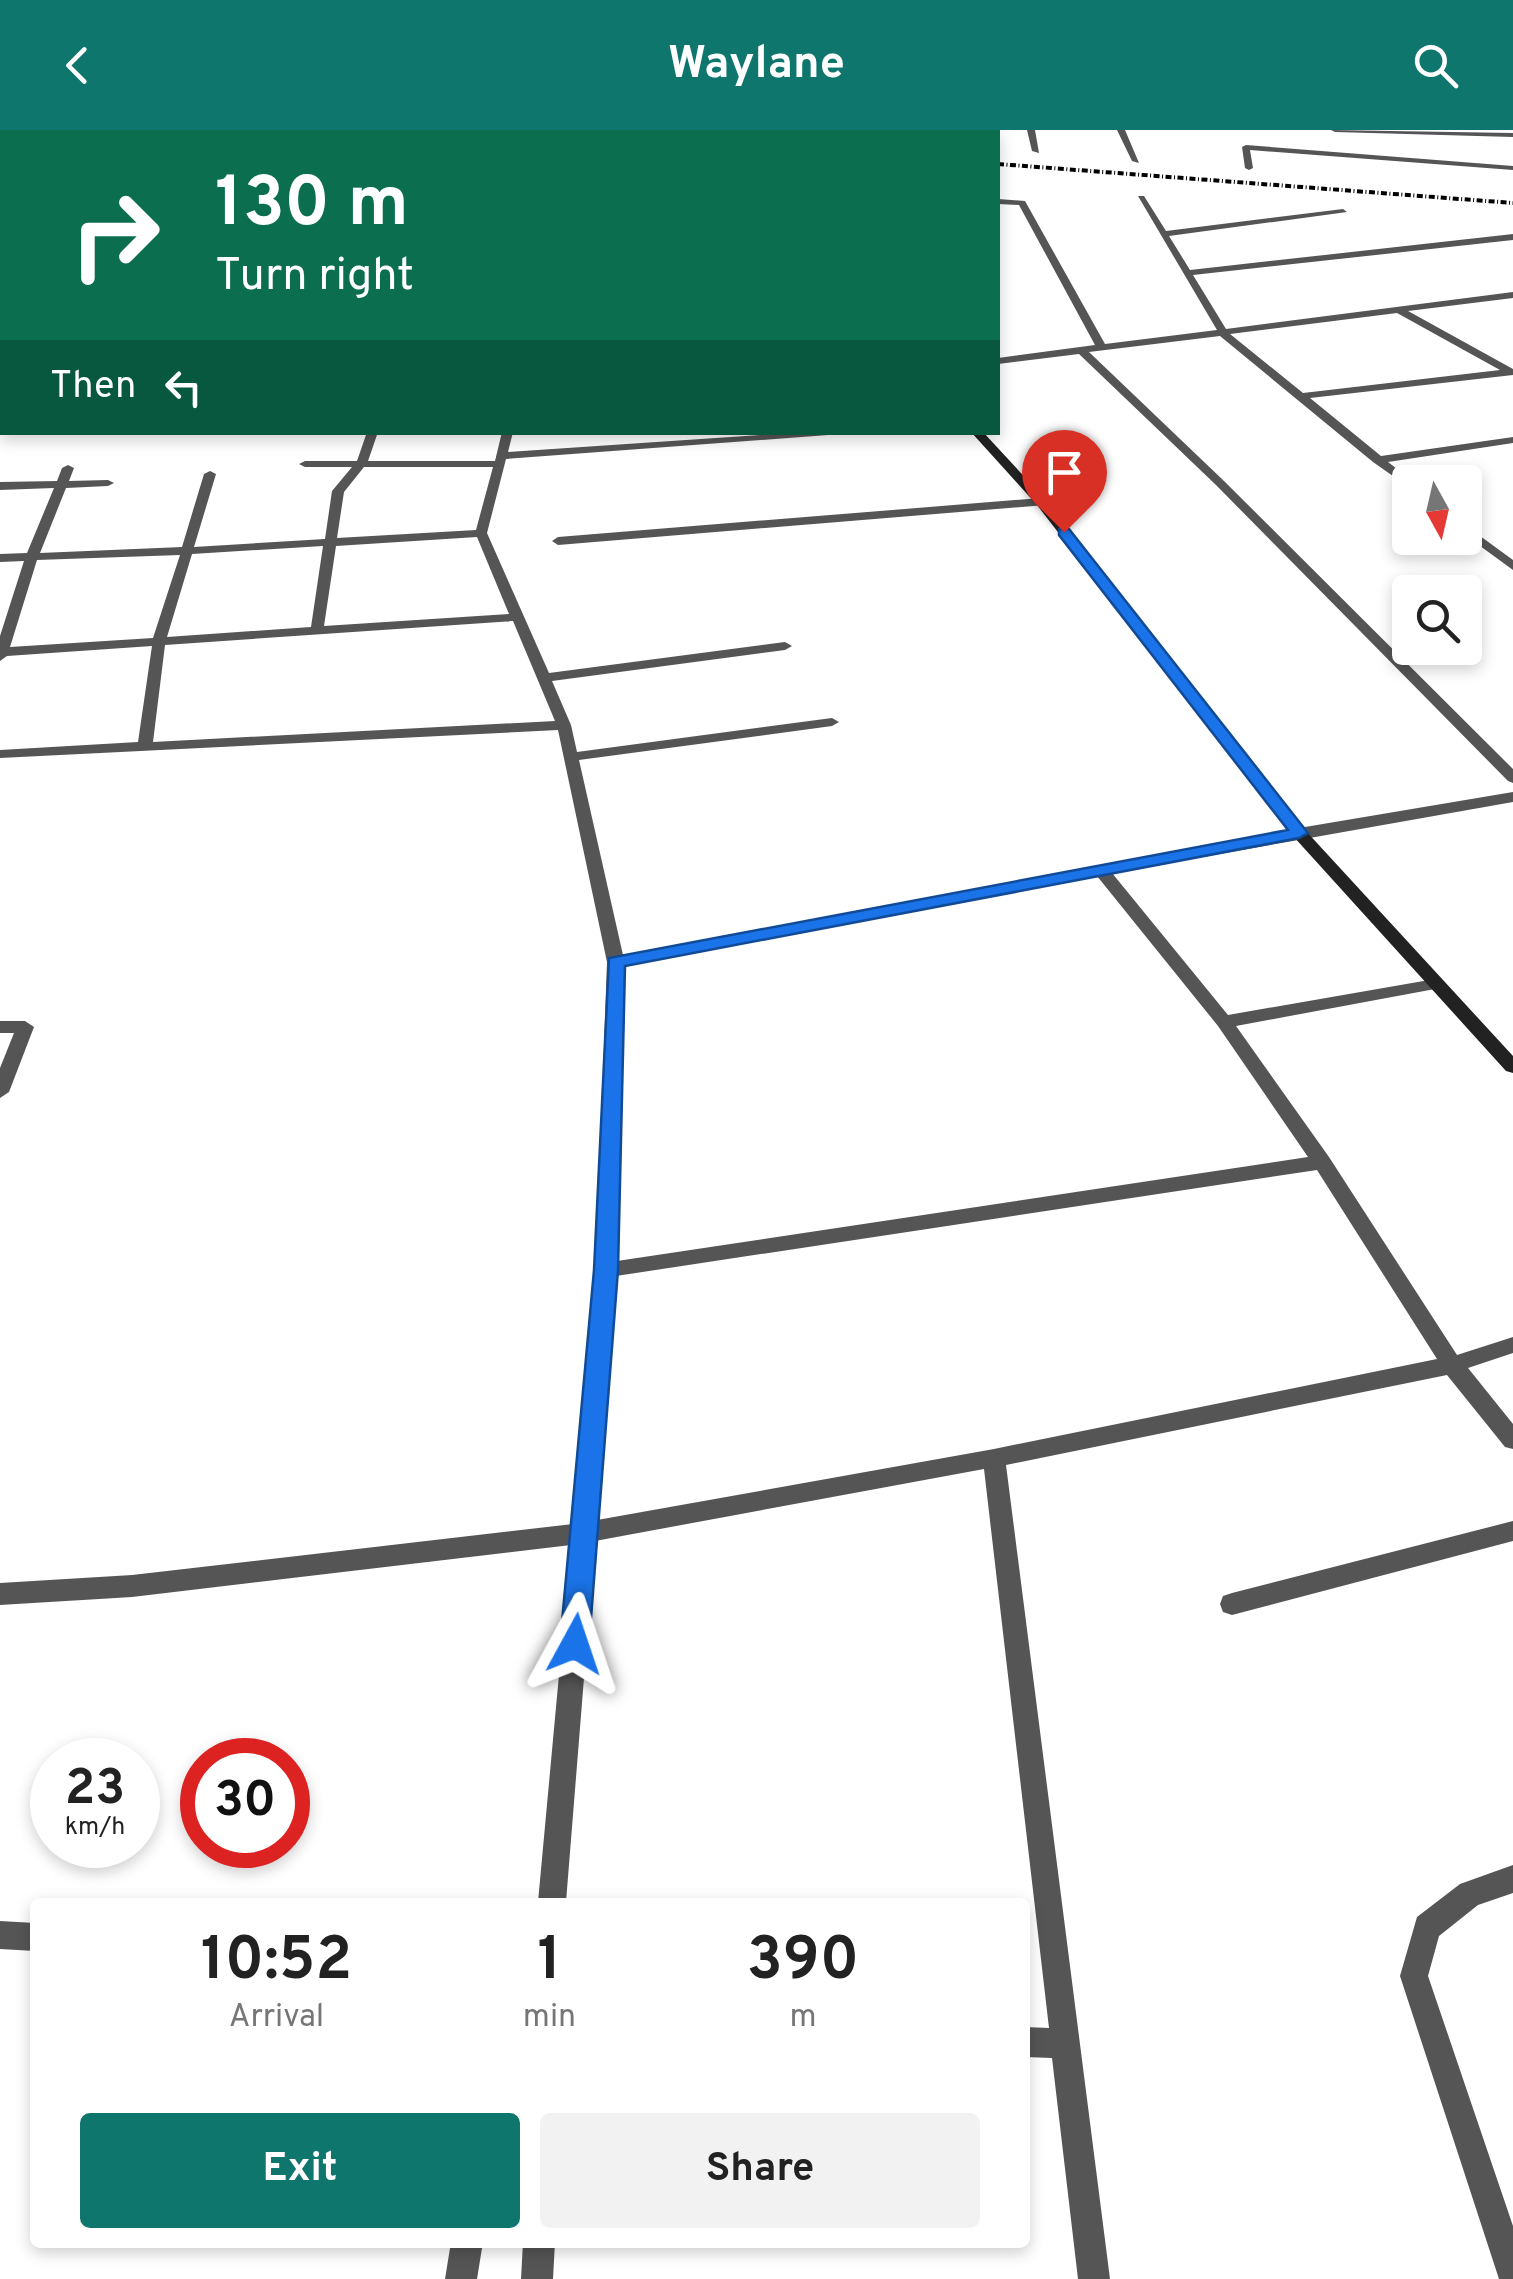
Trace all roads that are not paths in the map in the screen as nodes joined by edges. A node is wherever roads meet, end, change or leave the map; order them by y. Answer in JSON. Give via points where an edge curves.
{"nodes":[{"id":1,"x":1032,"y":130,"type":"edge"},
{"id":2,"x":1121,"y":130,"type":"edge"},
{"id":3,"x":1335,"y":130,"type":"edge"},
{"id":4,"x":1360,"y":131,"type":"edge"},
{"id":5,"x":1513,"y":135,"type":"edge"},
{"id":6,"x":1370,"y":140,"type":"dead end"},
{"id":7,"x":1379,"y":149,"type":"dead end"},
{"id":8,"x":1036,"y":151,"type":"dead end"},
{"id":9,"x":1389,"y":158,"type":"junction"},
{"id":10,"x":1136,"y":161,"type":"dead end"},
{"id":11,"x":1250,"y":168,"type":"dead end"},
{"id":12,"x":1513,"y":168,"type":"edge"},
{"id":13,"x":1141,"y":198,"type":"dead end"},
{"id":14,"x":1000,"y":202,"type":"edge"},
{"id":15,"x":1343,"y":212,"type":"dead end"},
{"id":16,"x":1164,"y":234,"type":"junction"},
{"id":17,"x":1513,"y":237,"type":"edge"},
{"id":18,"x":1190,"y":273,"type":"junction"},
{"id":19,"x":1513,"y":296,"type":"edge"},
{"id":20,"x":1399,"y":310,"type":"junction"},
{"id":21,"x":1224,"y":334,"type":"junction"},
{"id":22,"x":1103,"y":350,"type":"junction"},
{"id":23,"x":1084,"y":352,"type":"junction"},
{"id":24,"x":1000,"y":361,"type":"edge"},
{"id":25,"x":1512,"y":373,"type":"edge"},
{"id":26,"x":1300,"y":396,"type":"junction"},
{"id":27,"x":372,"y":435,"type":"edge"},
{"id":28,"x":507,"y":435,"type":"edge"},
{"id":29,"x":979,"y":435,"type":"edge"},
{"id":30,"x":769,"y":436,"type":"edge"},
{"id":31,"x":1513,"y":440,"type":"edge"},
{"id":32,"x":501,"y":460,"type":"junction"},
{"id":33,"x":1378,"y":460,"type":"junction"},
{"id":34,"x":305,"y":464,"type":"dead end"},
{"id":35,"x":361,"y":464,"type":"junction"},
{"id":36,"x":68,"y":468,"type":"dead end"},
{"id":37,"x":1392,"y":471,"type":"edge"},
{"id":38,"x":210,"y":474,"type":"dead end"},
{"id":39,"x":108,"y":483,"type":"dead end"},
{"id":40,"x":62,"y":484,"type":"junction"},
{"id":41,"x":0,"y":486,"type":"edge"},
{"id":42,"x":1040,"y":502,"type":"junction"},
{"id":43,"x":481,"y":533,"type":"junction"},
{"id":44,"x":558,"y":541,"type":"dead end"},
{"id":45,"x":328,"y":542,"type":"junction"},
{"id":46,"x":1482,"y":542,"type":"edge"},
{"id":47,"x":187,"y":551,"type":"junction"},
{"id":48,"x":32,"y":556,"type":"junction"},
{"id":49,"x":0,"y":558,"type":"edge"},
{"id":50,"x":1513,"y":566,"type":"edge"},
{"id":51,"x":519,"y":616,"type":"junction"},
{"id":52,"x":317,"y":630,"type":"junction"},
{"id":53,"x":159,"y":641,"type":"junction"},
{"id":54,"x":785,"y":646,"type":"dead end"},
{"id":55,"x":1,"y":655,"type":"edge"},
{"id":56,"x":544,"y":678,"type":"junction"},
{"id":57,"x":832,"y":722,"type":"dead end"},
{"id":58,"x":564,"y":725,"type":"junction"},
{"id":59,"x":145,"y":747,"type":"junction"},
{"id":60,"x":0,"y":754,"type":"edge"},
{"id":61,"x":571,"y":757,"type":"junction"},
{"id":62,"x":1513,"y":778,"type":"edge"},
{"id":63,"x":1504,"y":799,"type":"edge"},
{"id":64,"x":1513,"y":815,"type":"edge"},
{"id":65,"x":1299,"y":833,"type":"junction"},
{"id":66,"x":1101,"y":870,"type":"junction"},
{"id":67,"x":616,"y":962,"type":"junction"},
{"id":68,"x":1435,"y":984,"type":"junction"},
{"id":69,"x":1224,"y":1022,"type":"junction"},
{"id":70,"x":0,"y":1028,"type":"edge"},
{"id":71,"x":1513,"y":1067,"type":"edge"},
{"id":72,"x":0,"y":1092,"type":"edge"},
{"id":73,"x":1322,"y":1162,"type":"junction"},
{"id":74,"x":606,"y":1270,"type":"junction"},
{"id":75,"x":1513,"y":1345,"type":"edge"},
{"id":76,"x":1452,"y":1365,"type":"junction"},
{"id":77,"x":1513,"y":1440,"type":"edge"},
{"id":78,"x":994,"y":1458,"type":"junction"},
{"id":79,"x":1513,"y":1531,"type":"edge"},
{"id":80,"x":584,"y":1533,"type":"junction"},
{"id":81,"x":0,"y":1594,"type":"edge"},
{"id":82,"x":1232,"y":1604,"type":"dead end"},
{"id":83,"x":1513,"y":1879,"type":"edge"},
{"id":84,"x":552,"y":1898,"type":"edge"},
{"id":85,"x":0,"y":1934,"type":"edge"},
{"id":86,"x":30,"y":1937,"type":"edge"},
{"id":87,"x":1030,"y":2042,"type":"edge"},
{"id":88,"x":1065,"y":2043,"type":"junction"},
{"id":89,"x":467,"y":2248,"type":"edge"},
{"id":90,"x":539,"y":2248,"type":"edge"},
{"id":91,"x":1513,"y":2274,"type":"edge"},
{"id":92,"x":461,"y":2279,"type":"edge"},
{"id":93,"x":538,"y":2279,"type":"edge"},
{"id":94,"x":1094,"y":2279,"type":"edge"}],
"edges":[{"from":1,"to":8,"type":"street"},
{"from":2,"to":10,"type":"street"},
{"from":3,"to":4,"type":"street"},
{"from":4,"to":5,"type":"street"},
{"from":4,"to":6,"type":"street"},
{"from":7,"to":9,"type":"street"},
{"from":9,"to":11,"type":"street","via":[[1246,148]]},
{"from":9,"to":12,"type":"street"},
{"from":13,"to":16,"type":"street"},
{"from":14,"to":22,"type":"street","via":[[1022,203]]},
{"from":15,"to":16,"type":"street"},
{"from":16,"to":18,"type":"street"},
{"from":17,"to":18,"type":"street"},
{"from":18,"to":21,"type":"street"},
{"from":19,"to":20,"type":"street"},
{"from":20,"to":21,"type":"street"},
{"from":20,"to":25,"type":"street"},
{"from":21,"to":22,"type":"street"},
{"from":21,"to":26,"type":"street"},
{"from":22,"to":23,"type":"street"},
{"from":23,"to":24,"type":"street"},
{"from":23,"to":62,"type":"street"},
{"from":25,"to":26,"type":"street"},
{"from":26,"to":33,"type":"street"},
{"from":27,"to":35,"type":"street"},
{"from":28,"to":32,"type":"street"},
{"from":29,"to":42,"type":"street"},
{"from":30,"to":32,"type":"street"},
{"from":31,"to":33,"type":"street"},
{"from":32,"to":35,"type":"street"},
{"from":32,"to":43,"type":"street"},
{"from":33,"to":37,"type":"street"},
{"from":34,"to":35,"type":"street"},
{"from":35,"to":45,"type":"street","via":[[338,490]]},
{"from":36,"to":40,"type":"street"},
{"from":38,"to":47,"type":"street"},
{"from":39,"to":40,"type":"street"},
{"from":40,"to":41,"type":"street"},
{"from":40,"to":48,"type":"street"},
{"from":42,"to":44,"type":"street"},
{"from":42,"to":65,"type":"street"},
{"from":43,"to":45,"type":"street"},
{"from":43,"to":51,"type":"street"},
{"from":45,"to":47,"type":"street"},
{"from":45,"to":52,"type":"street"},
{"from":46,"to":50,"type":"street"},
{"from":47,"to":48,"type":"street"},
{"from":47,"to":53,"type":"street"},
{"from":48,"to":49,"type":"street"},
{"from":48,"to":55,"type":"street"},
{"from":51,"to":52,"type":"street"},
{"from":51,"to":56,"type":"street"},
{"from":52,"to":53,"type":"street"},
{"from":53,"to":55,"type":"street"},
{"from":53,"to":59,"type":"street"},
{"from":54,"to":56,"type":"street"},
{"from":56,"to":58,"type":"street"},
{"from":57,"to":61,"type":"street"},
{"from":58,"to":59,"type":"street"},
{"from":58,"to":61,"type":"street"},
{"from":59,"to":60,"type":"street"},
{"from":61,"to":67,"type":"street"},
{"from":63,"to":64,"type":"street"},
{"from":63,"to":65,"type":"street"},
{"from":65,"to":66,"type":"street"},
{"from":65,"to":68,"type":"street"},
{"from":66,"to":67,"type":"street"},
{"from":66,"to":69,"type":"street"},
{"from":67,"to":74,"type":"street"},
{"from":68,"to":69,"type":"street"},
{"from":68,"to":71,"type":"street"},
{"from":69,"to":73,"type":"street"},
{"from":70,"to":72,"type":"street","via":[[25,1027]]},
{"from":73,"to":74,"type":"street"},
{"from":73,"to":76,"type":"street"},
{"from":74,"to":80,"type":"street"},
{"from":75,"to":76,"type":"street"},
{"from":76,"to":77,"type":"street"},
{"from":76,"to":78,"type":"street"},
{"from":78,"to":80,"type":"street"},
{"from":78,"to":88,"type":"street"},
{"from":79,"to":82,"type":"street"},
{"from":80,"to":81,"type":"street","via":[[132,1586]]},
{"from":80,"to":84,"type":"street"},
{"from":83,"to":91,"type":"street","via":[[1470,1894],[1426,1926],[1414,1976]]},
{"from":85,"to":86,"type":"street"},
{"from":87,"to":88,"type":"street"},
{"from":88,"to":94,"type":"street"},
{"from":89,"to":92,"type":"street"},
{"from":90,"to":93,"type":"street"}]}
